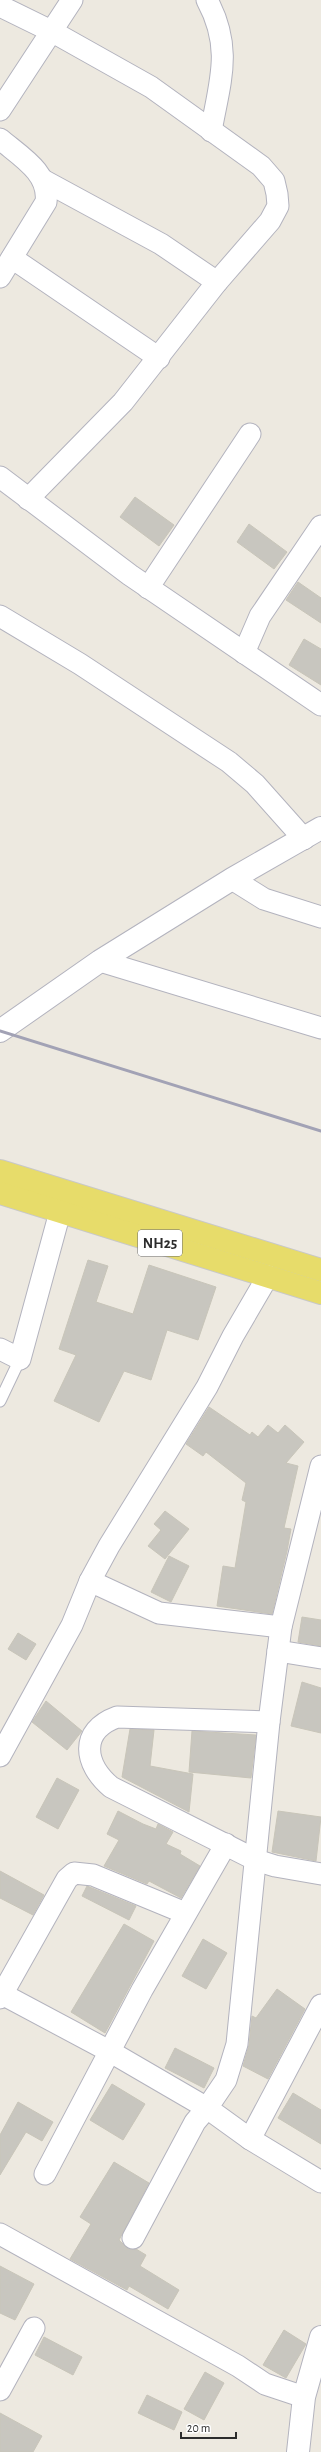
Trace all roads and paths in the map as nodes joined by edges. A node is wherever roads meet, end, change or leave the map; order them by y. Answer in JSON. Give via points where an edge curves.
{"nodes":[{"id":1,"x":72,"y":0,"type":"edge"},
{"id":2,"x":207,"y":0,"type":"edge"},
{"id":3,"x":0,"y":6,"type":"edge"},
{"id":4,"x":53,"y":32,"type":"junction"},
{"id":5,"x":0,"y":110,"type":"edge"},
{"id":6,"x":211,"y":131,"type":"junction"},
{"id":7,"x":0,"y":139,"type":"edge"},
{"id":8,"x":43,"y":180,"type":"junction"},
{"id":9,"x":12,"y":258,"type":"junction"},
{"id":10,"x":0,"y":277,"type":"edge"},
{"id":11,"x":217,"y":282,"type":"junction"},
{"id":12,"x":159,"y":358,"type":"junction"},
{"id":13,"x":250,"y":434,"type":"dead end"},
{"id":14,"x":0,"y":477,"type":"edge"},
{"id":15,"x":28,"y":498,"type":"junction"},
{"id":16,"x":321,"y":526,"type":"edge"},
{"id":17,"x":148,"y":588,"type":"junction"},
{"id":18,"x":0,"y":616,"type":"edge"},
{"id":19,"x":244,"y":653,"type":"junction"},
{"id":20,"x":321,"y":705,"type":"edge"},
{"id":21,"x":315,"y":834,"type":"edge"},
{"id":22,"x":232,"y":880,"type":"junction"},
{"id":23,"x":321,"y":917,"type":"edge"},
{"id":24,"x":100,"y":961,"type":"junction"},
{"id":25,"x":5,"y":1022,"type":"edge"},
{"id":26,"x":321,"y":1028,"type":"edge"},
{"id":27,"x":0,"y":1171,"type":"edge"},
{"id":28,"x":0,"y":1193,"type":"edge"},
{"id":29,"x":60,"y":1212,"type":"junction"},
{"id":30,"x":321,"y":1270,"type":"edge"},
{"id":31,"x":268,"y":1276,"type":"junction"},
{"id":32,"x":321,"y":1293,"type":"edge"},
{"id":33,"x":0,"y":1349,"type":"edge"},
{"id":34,"x":20,"y":1359,"type":"junction"},
{"id":35,"x":0,"y":1401,"type":"edge"},
{"id":36,"x":321,"y":1466,"type":"edge"},
{"id":37,"x":312,"y":1543,"type":"edge"},
{"id":38,"x":90,"y":1581,"type":"junction"},
{"id":39,"x":281,"y":1627,"type":"junction"},
{"id":40,"x":278,"y":1651,"type":"junction"},
{"id":41,"x":321,"y":1658,"type":"edge"},
{"id":42,"x":269,"y":1722,"type":"junction"},
{"id":43,"x":0,"y":1756,"type":"edge"},
{"id":44,"x":226,"y":1844,"type":"junction"},
{"id":45,"x":256,"y":1860,"type":"junction"},
{"id":46,"x":321,"y":1874,"type":"edge"},
{"id":47,"x":185,"y":1913,"type":"junction"},
{"id":48,"x":1,"y":1996,"type":"edge"},
{"id":49,"x":321,"y":2005,"type":"edge"},
{"id":50,"x":109,"y":2051,"type":"junction"},
{"id":51,"x":207,"y":2108,"type":"junction"},
{"id":52,"x":250,"y":2139,"type":"junction"},
{"id":53,"x":45,"y":2174,"type":"dead end"},
{"id":54,"x":321,"y":2182,"type":"edge"},
{"id":55,"x":0,"y":2234,"type":"edge"},
{"id":56,"x":133,"y":2238,"type":"dead end"},
{"id":57,"x":34,"y":2328,"type":"dead end"},
{"id":58,"x":321,"y":2337,"type":"edge"},
{"id":59,"x":0,"y":2390,"type":"edge"},
{"id":60,"x":304,"y":2397,"type":"junction"},
{"id":61,"x":298,"y":2452,"type":"edge"}],
"edges":[{"from":1,"to":4,"type":"street"},
{"from":2,"to":6,"type":"street","via":[[224,45]]},
{"from":3,"to":4,"type":"street"},
{"from":4,"to":5,"type":"street"},
{"from":4,"to":6,"type":"street","via":[[151,87]]},
{"from":6,"to":11,"type":"street","via":[[261,166],[274,181],[278,206],[270,221]]},
{"from":7,"to":8,"type":"street"},
{"from":8,"to":9,"type":"street","via":[[47,190],[46,202]]},
{"from":8,"to":11,"type":"street","via":[[160,244]]},
{"from":9,"to":10,"type":"street"},
{"from":9,"to":12,"type":"street"},
{"from":11,"to":12,"type":"street"},
{"from":12,"to":15,"type":"street","via":[[123,402]]},
{"from":13,"to":17,"type":"street"},
{"from":14,"to":15,"type":"street"},
{"from":15,"to":17,"type":"street"},
{"from":16,"to":19,"type":"street","via":[[260,616]]},
{"from":17,"to":19,"type":"street"},
{"from":18,"to":21,"type":"street","via":[[80,664],[229,762]]},
{"from":19,"to":20,"type":"street"},
{"from":21,"to":22,"type":"street"},
{"from":22,"to":23,"type":"street","via":[[264,899]]},
{"from":22,"to":24,"type":"street"},
{"from":24,"to":25,"type":"street"},
{"from":24,"to":26,"type":"street"},
{"from":27,"to":30,"type":"main road","number":"NH25"},
{"from":28,"to":29,"type":"main road","number":"NH25"},
{"from":29,"to":31,"type":"main road","number":"NH25"},
{"from":29,"to":34,"type":"street"},
{"from":31,"to":32,"type":"main road","number":"NH25"},
{"from":31,"to":38,"type":"street","via":[[233,1336],[208,1387]]},
{"from":33,"to":34,"type":"street"},
{"from":34,"to":35,"type":"lane"},
{"from":36,"to":37,"type":"street"},
{"from":37,"to":39,"type":"street"},
{"from":38,"to":39,"type":"street","via":[[159,1613]]},
{"from":38,"to":43,"type":"street","via":[[72,1625]]},
{"from":39,"to":40,"type":"street"},
{"from":40,"to":41,"type":"street"},
{"from":40,"to":42,"type":"street"},
{"from":42,"to":44,"type":"street","via":[[117,1717],[107,1721],[93,1737],[90,1758],[94,1770],[111,1787]]},
{"from":42,"to":45,"type":"street"},
{"from":44,"to":45,"type":"street"},
{"from":44,"to":47,"type":"street"},
{"from":45,"to":46,"type":"street"},
{"from":45,"to":51,"type":"street","via":[[237,2044],[226,2080]]},
{"from":47,"to":48,"type":"street","via":[[93,1875],[74,1873],[67,1879]]},
{"from":47,"to":50,"type":"street"},
{"from":48,"to":50,"type":"street"},
{"from":49,"to":52,"type":"street"},
{"from":50,"to":51,"type":"street"},
{"from":50,"to":53,"type":"street"},
{"from":51,"to":52,"type":"street"},
{"from":51,"to":56,"type":"street","via":[[195,2122]]},
{"from":52,"to":54,"type":"street"},
{"from":55,"to":60,"type":"street","via":[[238,2366],[265,2384]]},
{"from":57,"to":59,"type":"street"},
{"from":58,"to":60,"type":"street"},
{"from":60,"to":61,"type":"street"}]}
